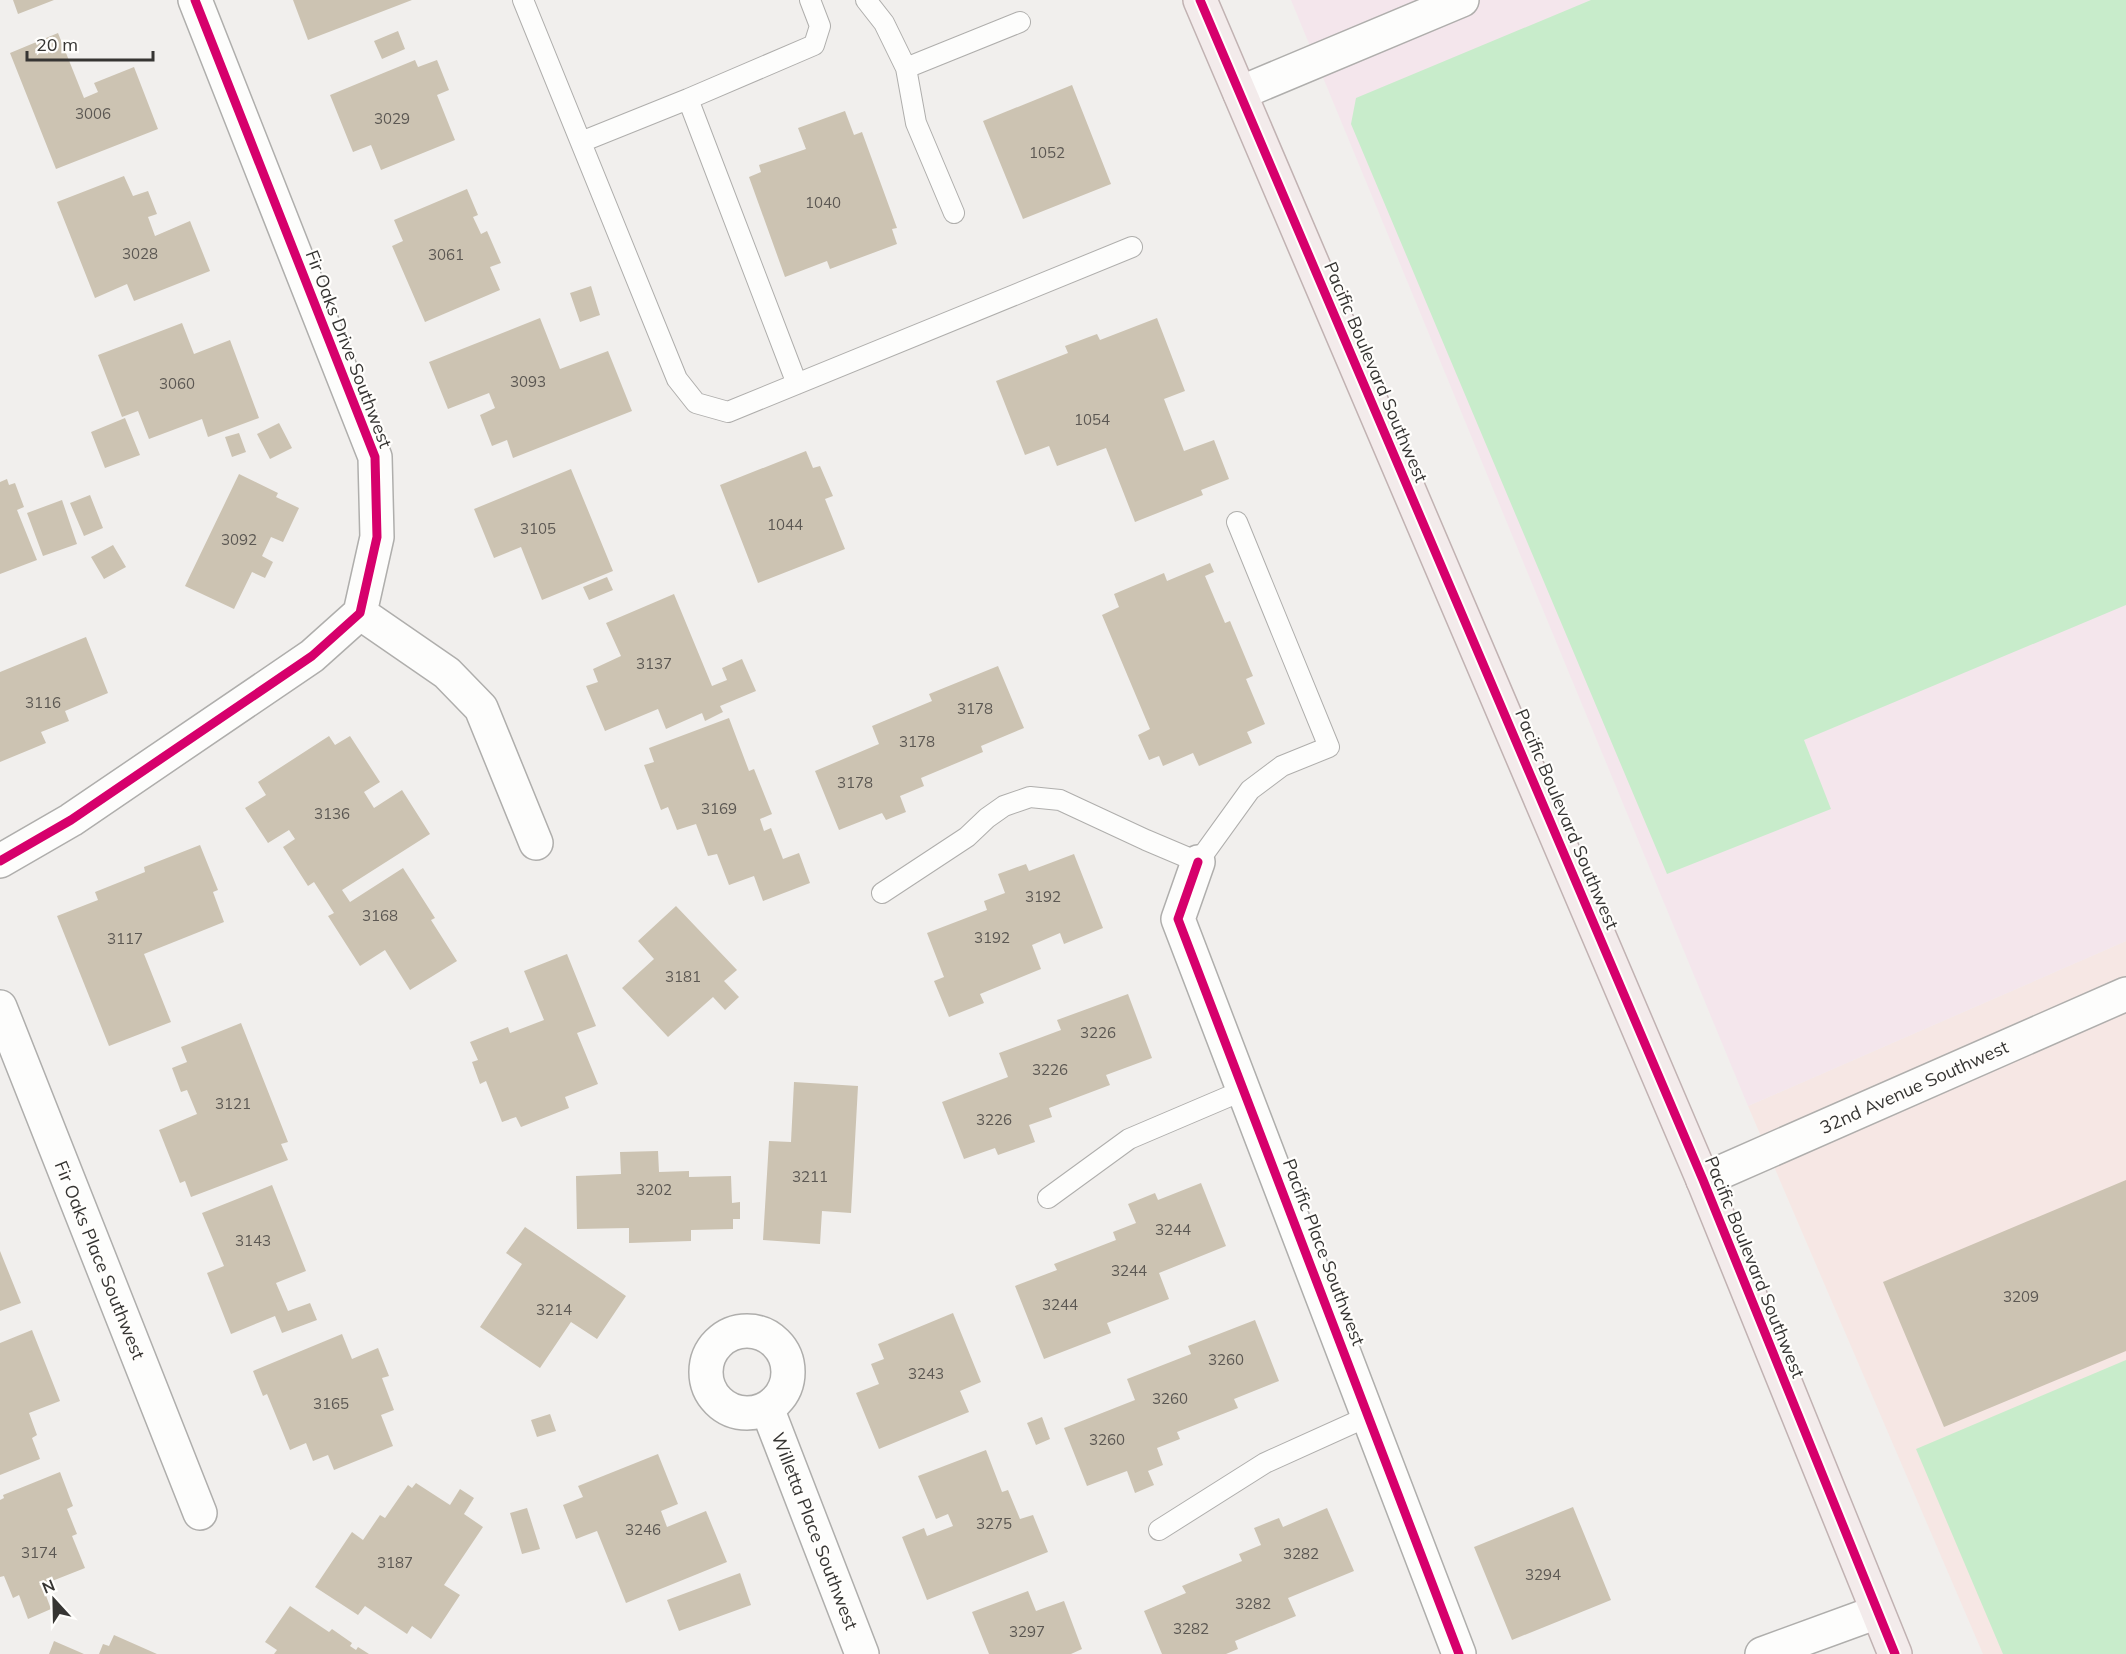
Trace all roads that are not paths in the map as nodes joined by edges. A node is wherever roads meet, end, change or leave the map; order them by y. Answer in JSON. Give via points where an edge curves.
{"nodes":[{"id":1,"x":195,"y":0,"type":"edge"},
{"id":2,"x":523,"y":0,"type":"edge"},
{"id":3,"x":866,"y":0,"type":"edge"},
{"id":4,"x":1200,"y":0,"type":"edge"},
{"id":5,"x":1462,"y":0,"type":"edge"},
{"id":6,"x":813,"y":1,"type":"edge"},
{"id":7,"x":1020,"y":22,"type":"dead end"},
{"id":8,"x":906,"y":68,"type":"junction"},
{"id":9,"x":1240,"y":93,"type":"junction"},
{"id":10,"x":688,"y":99,"type":"junction"},
{"id":11,"x":581,"y":142,"type":"junction"},
{"id":12,"x":954,"y":213,"type":"dead end"},
{"id":13,"x":1132,"y":247,"type":"dead end"},
{"id":14,"x":797,"y":384,"type":"junction"},
{"id":15,"x":1237,"y":522,"type":"dead end"},
{"id":16,"x":360,"y":613,"type":"junction"},
{"id":17,"x":536,"y":843,"type":"dead end"},
{"id":18,"x":0,"y":861,"type":"edge"},
{"id":19,"x":1198,"y":862,"type":"junction"},
{"id":20,"x":882,"y":893,"type":"dead end"},
{"id":21,"x":2126,"y":994,"type":"edge"},
{"id":22,"x":0,"y":1007,"type":"edge"},
{"id":23,"x":1244,"y":1090,"type":"junction"},
{"id":24,"x":1703,"y":1180,"type":"junction"},
{"id":25,"x":1048,"y":1198,"type":"dead end"},
{"id":26,"x":767,"y":1408,"type":"dead end"},
{"id":27,"x":1369,"y":1416,"type":"junction"},
{"id":28,"x":200,"y":1513,"type":"dead end"},
{"id":29,"x":1159,"y":1530,"type":"dead end"},
{"id":30,"x":1877,"y":1612,"type":"junction"},
{"id":31,"x":862,"y":1654,"type":"edge"},
{"id":32,"x":1459,"y":1654,"type":"edge"},
{"id":33,"x":1762,"y":1654,"type":"edge"},
{"id":34,"x":1895,"y":1654,"type":"edge"}],
"edges":[{"from":1,"to":16,"type":"street","name":"Fir Oaks Drive Southwest","via":[[375,457],[377,537]]},
{"from":2,"to":11,"type":"lane"},
{"from":3,"to":8,"type":"lane","via":[[884,22]]},
{"from":4,"to":9,"type":"main road","name":"Pacific Boulevard Southwest"},
{"from":5,"to":9,"type":"street"},
{"from":6,"to":10,"type":"lane","via":[[820,26],[814,45]]},
{"from":7,"to":8,"type":"lane"},
{"from":8,"to":12,"type":"lane","via":[[916,123]]},
{"from":9,"to":24,"type":"main road","name":"Pacific Boulevard Southwest"},
{"from":10,"to":11,"type":"lane"},
{"from":10,"to":14,"type":"lane"},
{"from":11,"to":14,"type":"lane","via":[[677,379],[696,403],[728,412]]},
{"from":13,"to":14,"type":"lane"},
{"from":15,"to":19,"type":"lane","via":[[1329,747],[1282,766],[1250,790]]},
{"from":16,"to":17,"type":"street","via":[[447,673],[481,708]]},
{"from":16,"to":18,"type":"street","via":[[302,663],[71,820]]},
{"from":19,"to":20,"type":"lane","via":[[1060,800],[1030,797],[1004,806],[967,837]]},
{"from":19,"to":23,"type":"street","name":"Pacific Place Southwest","via":[[1178,919]]},
{"from":21,"to":24,"type":"street","name":"32nd Avenue Southwest"},
{"from":22,"to":28,"type":"street","name":"Fir Oaks Place Southwest"},
{"from":23,"to":25,"type":"lane","via":[[1129,1138]]},
{"from":23,"to":27,"type":"street","name":"Pacific Place Southwest"},
{"from":24,"to":30,"type":"main road","name":"Pacific Boulevard Southwest"},
{"from":26,"to":31,"type":"street","name":"Willetta Place Southwest"},
{"from":27,"to":29,"type":"lane","via":[[1264,1463]]},
{"from":27,"to":32,"type":"street","name":"Pacific Place Southwest"},
{"from":30,"to":33,"type":"street"},
{"from":30,"to":34,"type":"main road","name":"Pacific Boulevard Southwest"}]}
